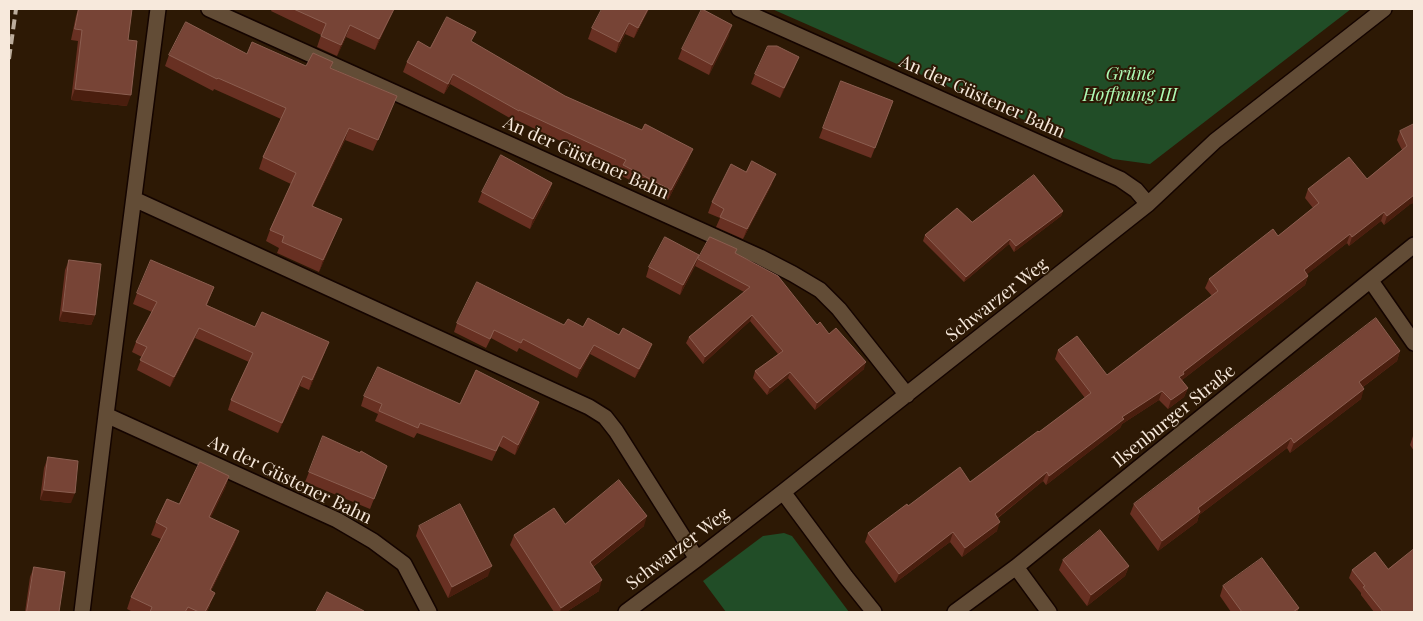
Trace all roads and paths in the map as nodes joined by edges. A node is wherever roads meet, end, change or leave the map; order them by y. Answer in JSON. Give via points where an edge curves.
{"nodes":[{"id":1,"x":158,"y":9,"type":"edge"},
{"id":2,"x":209,"y":9,"type":"edge"},
{"id":3,"x":739,"y":9,"type":"edge"},
{"id":4,"x":1384,"y":9,"type":"edge"},
{"id":5,"x":134,"y":199,"type":"junction"},
{"id":6,"x":1148,"y":204,"type":"junction"},
{"id":7,"x":1414,"y":246,"type":"edge"},
{"id":8,"x":1372,"y":281,"type":"junction"},
{"id":9,"x":1414,"y":343,"type":"edge"},
{"id":10,"x":907,"y":396,"type":"junction"},
{"id":11,"x":106,"y":415,"type":"junction"},
{"id":12,"x":783,"y":492,"type":"junction"},
{"id":13,"x":698,"y":559,"type":"junction"},
{"id":14,"x":1016,"y":567,"type":"junction"},
{"id":15,"x":82,"y":612,"type":"edge"},
{"id":16,"x":429,"y":612,"type":"edge"},
{"id":17,"x":626,"y":612,"type":"edge"},
{"id":18,"x":874,"y":612,"type":"edge"},
{"id":19,"x":955,"y":612,"type":"edge"},
{"id":20,"x":1049,"y":612,"type":"edge"}],
"edges":[{"from":1,"to":5,"type":"street"},
{"from":2,"to":10,"type":"street","name":"An der Güstener Bahn","via":[[793,274],[820,290],[839,310]]},
{"from":3,"to":6,"type":"street","name":"An der Güstener Bahn","via":[[1120,179]]},
{"from":4,"to":6,"type":"street","name":"Schwarzer Weg","via":[[1215,141]]},
{"from":5,"to":11,"type":"street"},
{"from":5,"to":13,"type":"street","via":[[605,417]]},
{"from":6,"to":10,"type":"street","name":"Schwarzer Weg"},
{"from":7,"to":8,"type":"street","name":"Ilsenburger Straße"},
{"from":8,"to":9,"type":"street"},
{"from":8,"to":14,"type":"street","name":"Ilsenburger Straße"},
{"from":10,"to":12,"type":"street","name":"Schwarzer Weg"},
{"from":11,"to":15,"type":"street"},
{"from":11,"to":16,"type":"street","name":"An der Güstener Bahn","via":[[337,520],[373,541],[404,564]]},
{"from":12,"to":13,"type":"street","name":"Schwarzer Weg"},
{"from":12,"to":18,"type":"street"},
{"from":13,"to":17,"type":"street","name":"Schwarzer Weg"},
{"from":14,"to":19,"type":"street","name":"Ilsenburger Straße"},
{"from":14,"to":20,"type":"street"}]}
